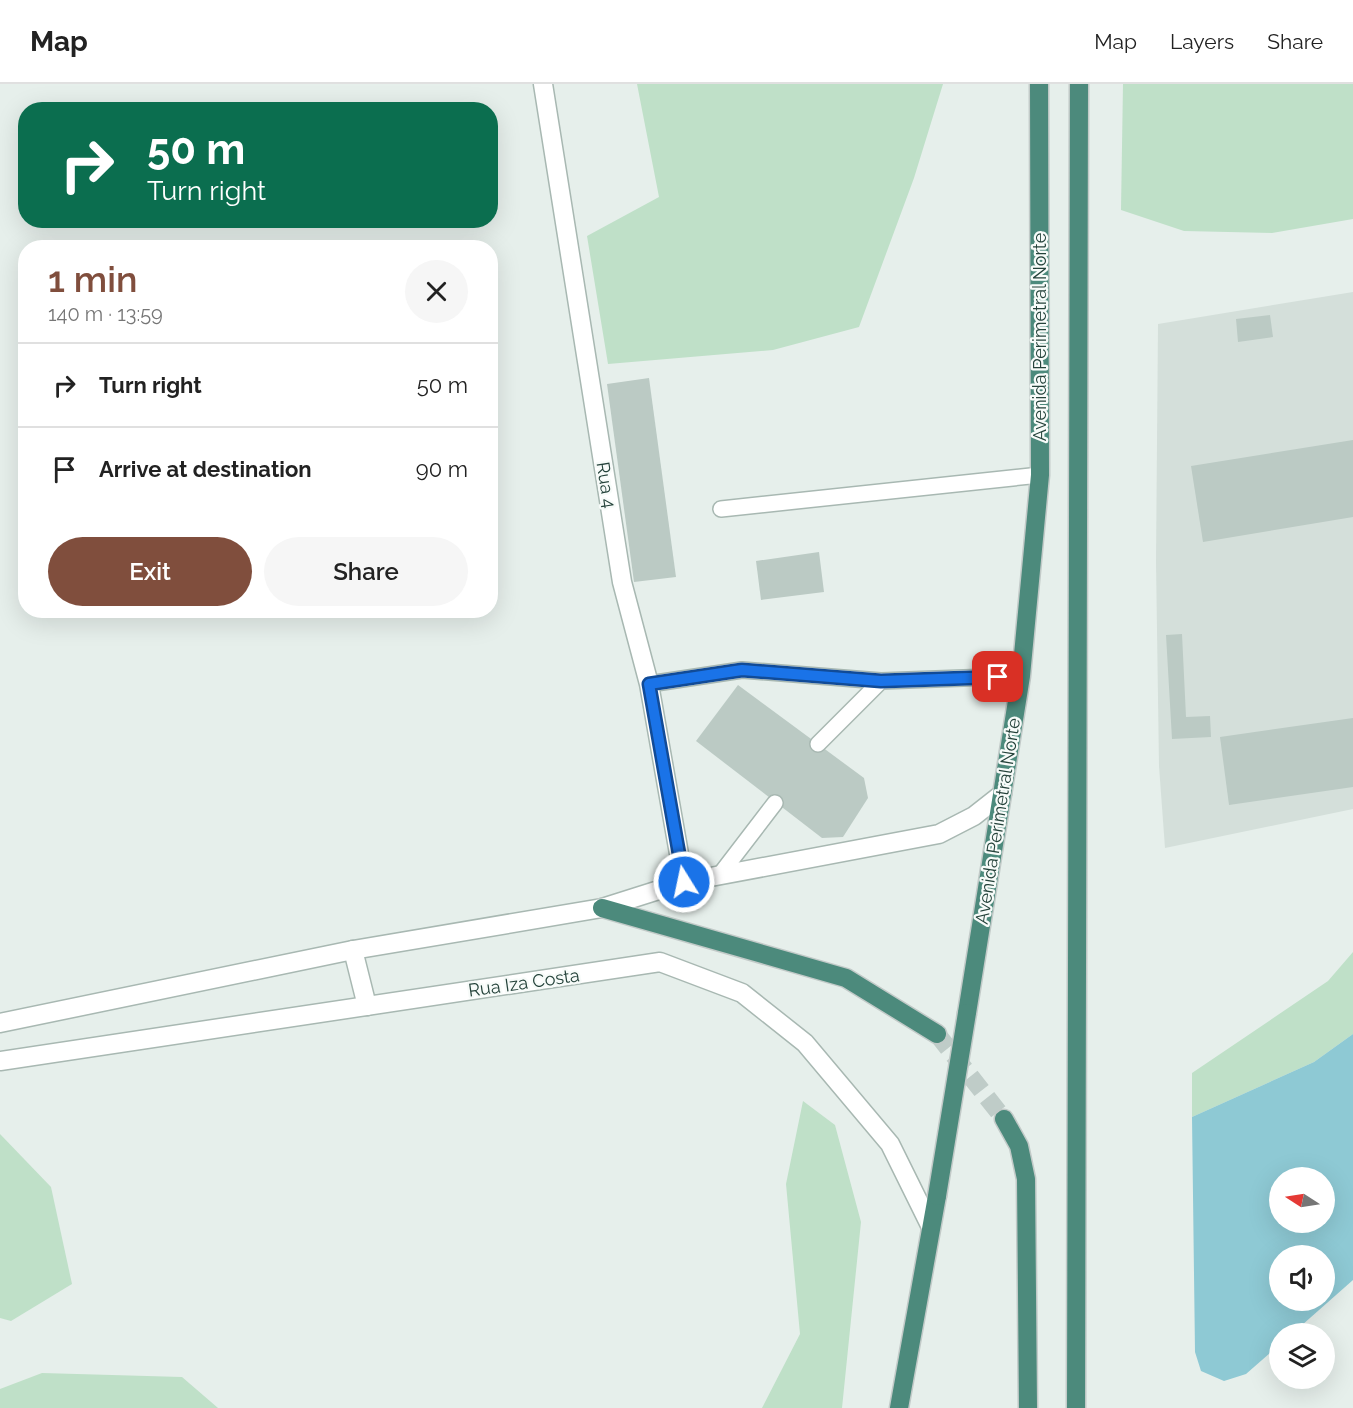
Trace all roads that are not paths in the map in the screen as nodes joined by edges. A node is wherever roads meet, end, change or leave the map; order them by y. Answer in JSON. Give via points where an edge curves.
{"nodes":[{"id":1,"x":543,"y":84,"type":"edge"},
{"id":2,"x":1039,"y":84,"type":"edge"},
{"id":3,"x":1078,"y":84,"type":"edge"},
{"id":4,"x":1040,"y":475,"type":"junction"},
{"id":5,"x":721,"y":509,"type":"dead end"},
{"id":6,"x":1022,"y":676,"type":"junction"},
{"id":7,"x":881,"y":681,"type":"junction"},
{"id":8,"x":649,"y":684,"type":"junction"},
{"id":9,"x":818,"y":744,"type":"dead end"},
{"id":10,"x":1002,"y":794,"type":"junction"},
{"id":11,"x":775,"y":803,"type":"dead end"},
{"id":12,"x":719,"y":876,"type":"junction"},
{"id":13,"x":684,"y":882,"type":"junction"},
{"id":14,"x":602,"y":908,"type":"junction"},
{"id":15,"x":353,"y":950,"type":"junction"},
{"id":16,"x":367,"y":1006,"type":"junction"},
{"id":17,"x":0,"y":1023,"type":"edge"},
{"id":18,"x":938,"y":1034,"type":"tunnel mouth"},
{"id":19,"x":0,"y":1061,"type":"edge"},
{"id":20,"x":1004,"y":1119,"type":"tunnel mouth"},
{"id":21,"x":932,"y":1227,"type":"junction"},
{"id":22,"x":899,"y":1408,"type":"edge"},
{"id":23,"x":1028,"y":1408,"type":"edge"},
{"id":24,"x":1076,"y":1408,"type":"edge"}],
"edges":[{"from":1,"to":8,"type":"street","name":"Rua 4","via":[[622,582]]},
{"from":2,"to":4,"type":"highway","name":"Avenida Perimetral Norte"},
{"from":3,"to":24,"type":"highway"},
{"from":4,"to":5,"type":"lane"},
{"from":4,"to":6,"type":"highway","name":"Avenida Perimetral Norte"},
{"from":6,"to":7,"type":"lane"},
{"from":6,"to":10,"type":"highway","name":"Avenida Perimetral Norte"},
{"from":7,"to":8,"type":"lane","via":[[742,670]]},
{"from":7,"to":9,"type":"lane"},
{"from":8,"to":13,"type":"street","name":"Rua 4"},
{"from":10,"to":12,"type":"street","via":[[974,816],[939,834]]},
{"from":10,"to":21,"type":"highway","name":"Avenida Perimetral Norte","bridge":true},
{"from":11,"to":12,"type":"lane"},
{"from":12,"to":13,"type":"street"},
{"from":13,"to":14,"type":"street"},
{"from":14,"to":15,"type":"street"},
{"from":14,"to":18,"type":"highway","via":[[846,978]]},
{"from":15,"to":16,"type":"street"},
{"from":15,"to":17,"type":"street"},
{"from":16,"to":19,"type":"street","name":"Rua Iza Costa"},
{"from":16,"to":21,"type":"street","name":"Rua Iza Costa","via":[[660,962],[742,993],[805,1043],[890,1144]]},
{"from":20,"to":23,"type":"highway","via":[[1019,1146],[1026,1179]]},
{"from":21,"to":22,"type":"highway","name":"Avenida Perimetral Norte"}]}
